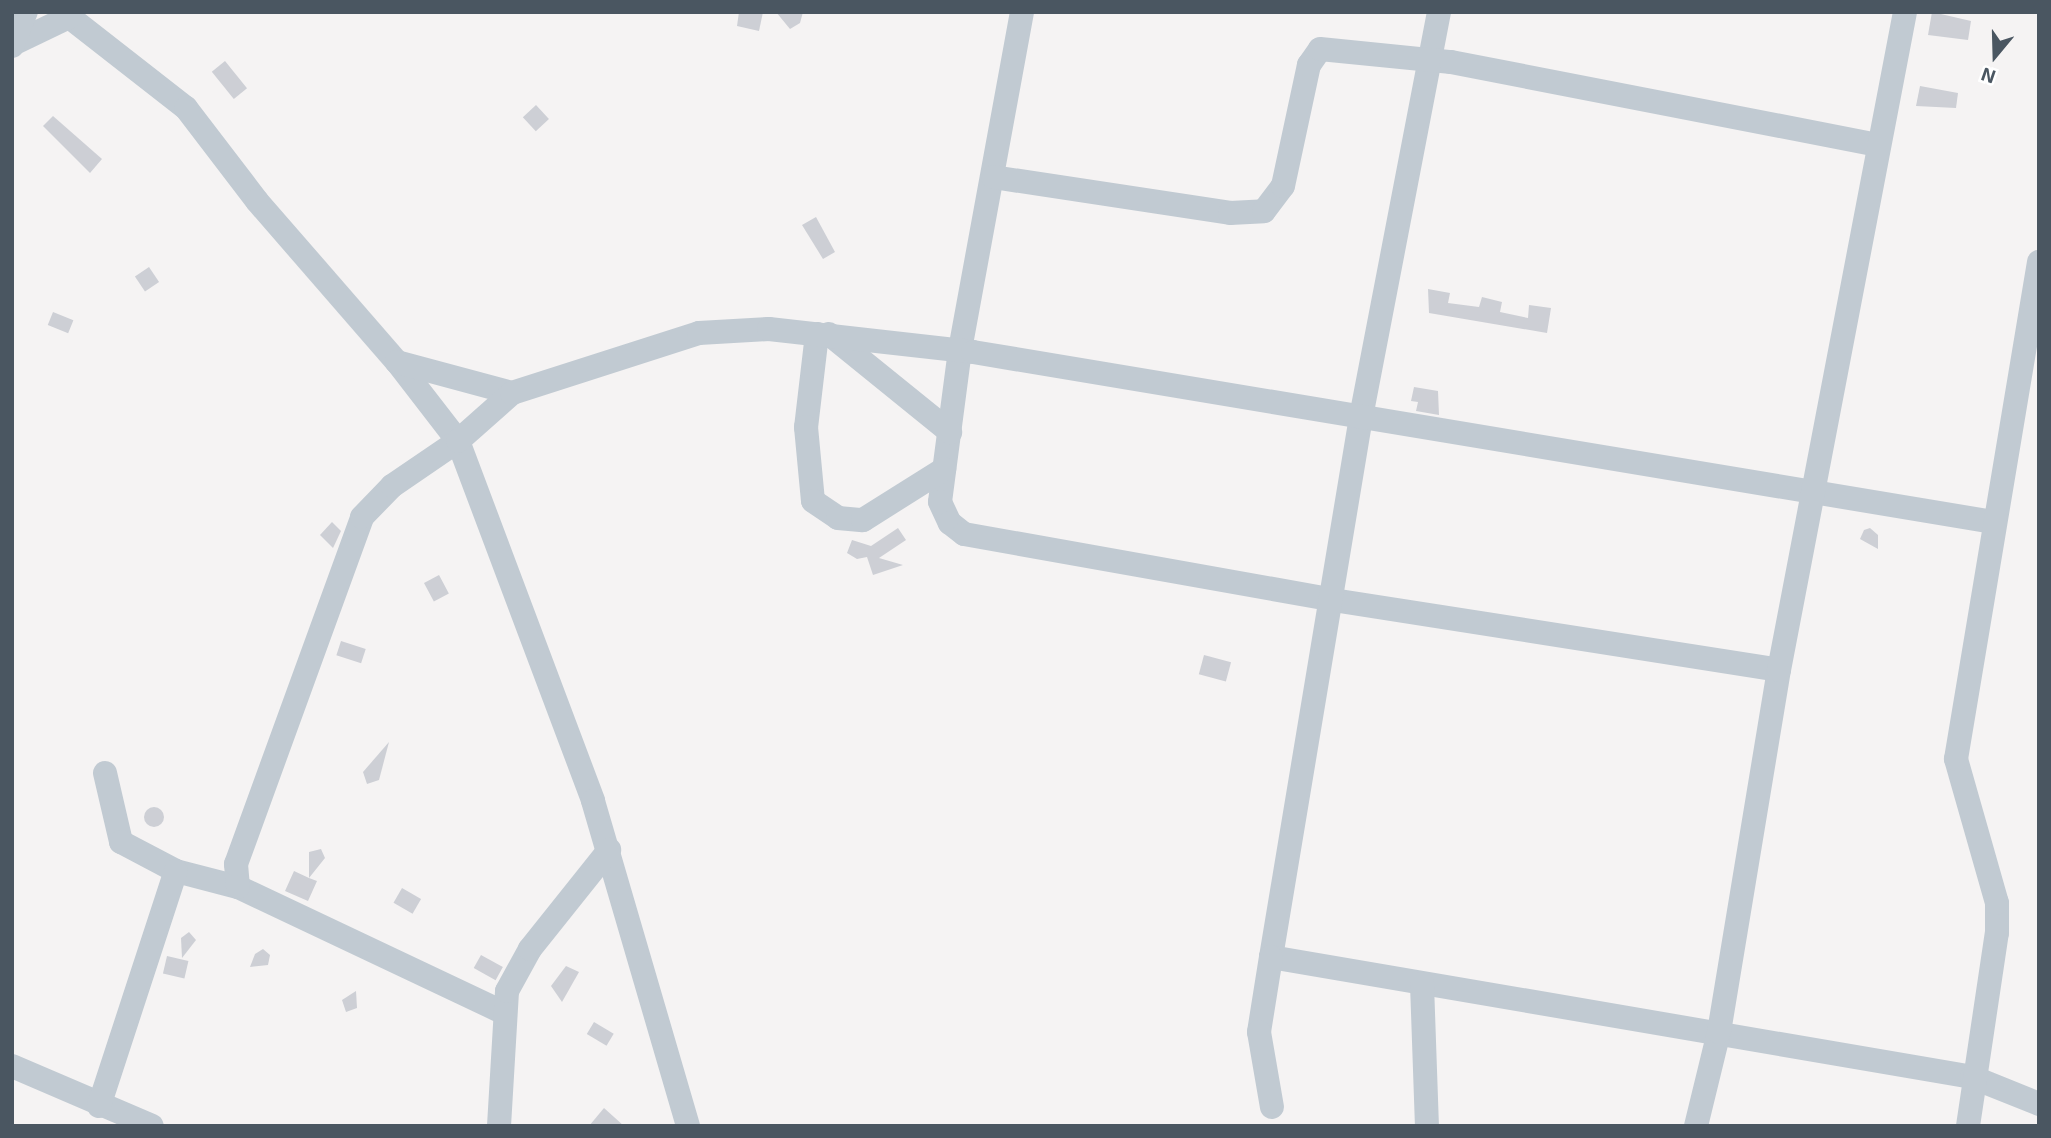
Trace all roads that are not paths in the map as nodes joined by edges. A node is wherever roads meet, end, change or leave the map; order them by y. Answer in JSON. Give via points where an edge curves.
{"nodes":[{"id":1,"x":26,"y":12,"type":"edge"},
{"id":2,"x":1022,"y":12,"type":"edge"},
{"id":3,"x":1439,"y":12,"type":"edge"},
{"id":4,"x":1905,"y":12,"type":"edge"},
{"id":5,"x":66,"y":15,"type":"edge"},
{"id":6,"x":13,"y":44,"type":"edge"},
{"id":7,"x":1428,"y":60,"type":"junction"},
{"id":8,"x":1880,"y":145,"type":"junction"},
{"id":9,"x":993,"y":177,"type":"junction"},
{"id":10,"x":2039,"y":262,"type":"edge"},
{"id":11,"x":823,"y":334,"type":"junction"},
{"id":12,"x":960,"y":350,"type":"junction"},
{"id":13,"x":397,"y":362,"type":"junction"},
{"id":14,"x":512,"y":393,"type":"junction"},
{"id":15,"x":1361,"y":416,"type":"junction"},
{"id":16,"x":950,"y":432,"type":"junction"},
{"id":17,"x":458,"y":441,"type":"junction"},
{"id":18,"x":944,"y":469,"type":"junction"},
{"id":19,"x":1812,"y":491,"type":"junction"},
{"id":20,"x":1993,"y":522,"type":"junction"},
{"id":21,"x":1332,"y":600,"type":"junction"},
{"id":22,"x":1779,"y":670,"type":"junction"},
{"id":23,"x":105,"y":773,"type":"dead end"},
{"id":24,"x":609,"y":850,"type":"junction"},
{"id":25,"x":176,"y":871,"type":"junction"},
{"id":26,"x":237,"y":876,"type":"junction"},
{"id":27,"x":1271,"y":957,"type":"junction"},
{"id":28,"x":1422,"y":984,"type":"junction"},
{"id":29,"x":502,"y":1012,"type":"junction"},
{"id":30,"x":1719,"y":1032,"type":"junction"},
{"id":31,"x":12,"y":1066,"type":"edge"},
{"id":32,"x":1972,"y":1077,"type":"junction"},
{"id":33,"x":2039,"y":1104,"type":"edge"},
{"id":34,"x":99,"y":1106,"type":"junction"},
{"id":35,"x":1272,"y":1107,"type":"dead end"},
{"id":36,"x":152,"y":1126,"type":"edge"},
{"id":37,"x":499,"y":1126,"type":"edge"},
{"id":38,"x":688,"y":1126,"type":"edge"},
{"id":39,"x":1427,"y":1126,"type":"edge"},
{"id":40,"x":1696,"y":1126,"type":"edge"},
{"id":41,"x":1968,"y":1126,"type":"edge"}],
"edges":[{"from":1,"to":6,"type":"street"},
{"from":2,"to":9,"type":"street"},
{"from":3,"to":7,"type":"street"},
{"from":4,"to":8,"type":"street"},
{"from":5,"to":6,"type":"street"},
{"from":5,"to":13,"type":"street","via":[[186,108],[257,201]]},
{"from":7,"to":8,"type":"street"},
{"from":7,"to":9,"type":"street","via":[[1320,49],[1309,65],[1283,186],[1264,211],[1230,213]]},
{"from":7,"to":15,"type":"street"},
{"from":8,"to":19,"type":"street"},
{"from":9,"to":12,"type":"street"},
{"from":10,"to":20,"type":"street"},
{"from":11,"to":12,"type":"street"},
{"from":11,"to":14,"type":"street","via":[[769,329],[699,333]]},
{"from":11,"to":16,"type":"street","via":[[865,368],[898,386]]},
{"from":11,"to":18,"type":"street","via":[[806,427],[813,501],[838,518],[863,520]]},
{"from":12,"to":15,"type":"street"},
{"from":12,"to":16,"type":"street"},
{"from":13,"to":14,"type":"street"},
{"from":13,"to":17,"type":"street"},
{"from":14,"to":17,"type":"street"},
{"from":15,"to":19,"type":"street"},
{"from":15,"to":21,"type":"street"},
{"from":16,"to":18,"type":"street"},
{"from":17,"to":24,"type":"street"},
{"from":17,"to":26,"type":"street","via":[[392,486],[362,517]]},
{"from":18,"to":21,"type":"street","via":[[943,514],[964,534]]},
{"from":19,"to":20,"type":"street"},
{"from":19,"to":22,"type":"street"},
{"from":20,"to":32,"type":"street","via":[[1956,759],[1997,903],[1997,933]]},
{"from":21,"to":22,"type":"street"},
{"from":21,"to":27,"type":"street"},
{"from":22,"to":30,"type":"street"},
{"from":23,"to":25,"type":"street","via":[[121,842]]},
{"from":24,"to":29,"type":"street","via":[[530,949],[507,991]]},
{"from":24,"to":38,"type":"street"},
{"from":25,"to":26,"type":"street","via":[[212,878]]},
{"from":25,"to":34,"type":"street"},
{"from":26,"to":29,"type":"street"},
{"from":27,"to":28,"type":"street"},
{"from":27,"to":35,"type":"street","via":[[1259,1032]]},
{"from":28,"to":30,"type":"street"},
{"from":28,"to":39,"type":"street"},
{"from":29,"to":37,"type":"street"},
{"from":30,"to":32,"type":"street"},
{"from":30,"to":40,"type":"street"},
{"from":31,"to":34,"type":"street"},
{"from":32,"to":33,"type":"street"},
{"from":32,"to":41,"type":"street"},
{"from":34,"to":36,"type":"street"}]}
